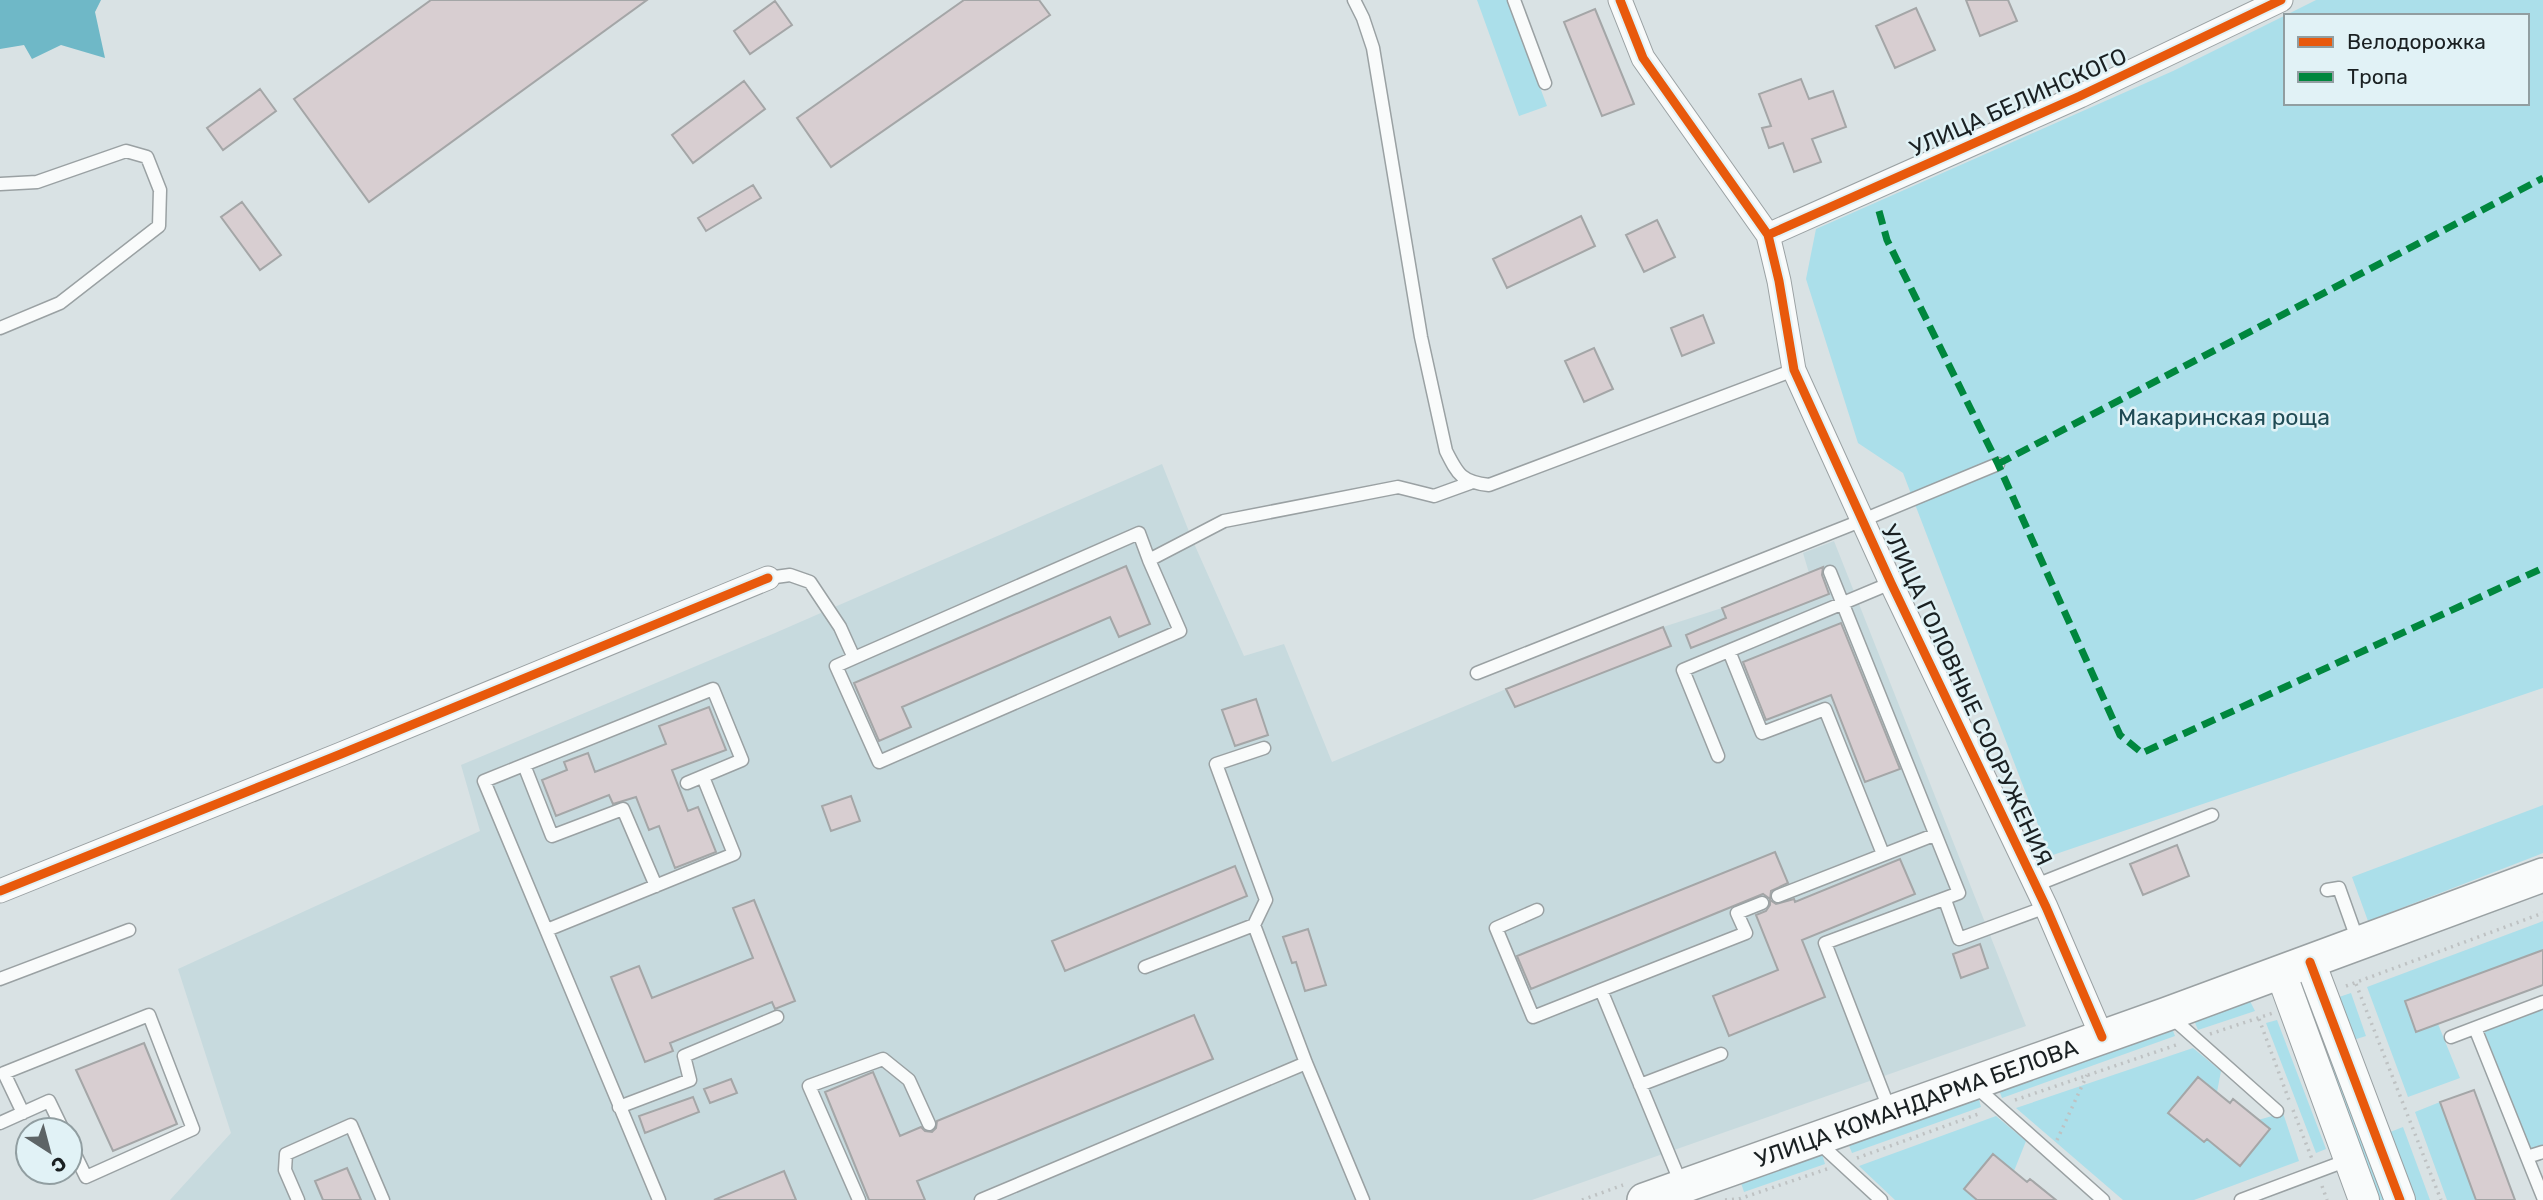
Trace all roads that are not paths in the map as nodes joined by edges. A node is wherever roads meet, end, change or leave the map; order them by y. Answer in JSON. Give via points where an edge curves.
{"nodes":[{"id":1,"x":1354,"y":0,"type":"edge"},
{"id":2,"x":1514,"y":0,"type":"edge"},
{"id":3,"x":2281,"y":0,"type":"edge"},
{"id":4,"x":1621,"y":1,"type":"edge"},
{"id":5,"x":1545,"y":83,"type":"dead end"},
{"id":6,"x":0,"y":184,"type":"edge"},
{"id":7,"x":1768,"y":235,"type":"junction"},
{"id":8,"x":0,"y":328,"type":"edge"},
{"id":9,"x":1794,"y":370,"type":"junction"},
{"id":10,"x":1998,"y":464,"type":"dead end"},
{"id":11,"x":1470,"y":483,"type":"junction"},
{"id":12,"x":1863,"y":520,"type":"junction"},
{"id":13,"x":1149,"y":560,"type":"junction"},
{"id":14,"x":1830,"y":572,"type":"dead end"},
{"id":15,"x":768,"y":578,"type":"joint"},
{"id":16,"x":1891,"y":583,"type":"junction"},
{"id":17,"x":1843,"y":604,"type":"junction"},
{"id":18,"x":1729,"y":651,"type":"junction"},
{"id":19,"x":854,"y":658,"type":"junction"},
{"id":20,"x":1477,"y":673,"type":"dead end"},
{"id":21,"x":1264,"y":748,"type":"dead end"},
{"id":22,"x":1717,"y":756,"type":"dead end"},
{"id":23,"x":524,"y":765,"type":"junction"},
{"id":24,"x":702,"y":777,"type":"junction"},
{"id":25,"x":687,"y":783,"type":"dead end"},
{"id":26,"x":2212,"y":815,"type":"dead end"},
{"id":27,"x":1934,"y":835,"type":"junction"},
{"id":28,"x":1883,"y":854,"type":"junction"},
{"id":29,"x":2543,"y":875,"type":"edge"},
{"id":30,"x":2036,"y":885,"type":"junction"},
{"id":31,"x":656,"y":886,"type":"junction"},
{"id":32,"x":2327,"y":890,"type":"dead end"},
{"id":33,"x":0,"y":891,"type":"edge"},
{"id":34,"x":1779,"y":896,"type":"dead end"},
{"id":35,"x":1945,"y":900,"type":"junction"},
{"id":36,"x":1762,"y":903,"type":"dead end"},
{"id":37,"x":2046,"y":907,"type":"junction"},
{"id":38,"x":1537,"y":910,"type":"dead end"},
{"id":39,"x":1254,"y":925,"type":"junction"},
{"id":40,"x":129,"y":930,"type":"dead end"},
{"id":41,"x":547,"y":930,"type":"junction"},
{"id":42,"x":2359,"y":944,"type":"junction"},
{"id":43,"x":1145,"y":967,"type":"dead end"},
{"id":44,"x":2296,"y":967,"type":"junction"},
{"id":45,"x":0,"y":979,"type":"edge"},
{"id":46,"x":1601,"y":990,"type":"junction"},
{"id":47,"x":2543,"y":1002,"type":"edge"},
{"id":48,"x":2167,"y":1014,"type":"junction"},
{"id":49,"x":777,"y":1017,"type":"dead end"},
{"id":50,"x":2475,"y":1028,"type":"junction"},
{"id":51,"x":2102,"y":1037,"type":"junction"},
{"id":52,"x":2451,"y":1037,"type":"dead end"},
{"id":53,"x":1721,"y":1054,"type":"dead end"},
{"id":54,"x":1306,"y":1063,"type":"junction"},
{"id":55,"x":2,"y":1067,"type":"edge"},
{"id":56,"x":1972,"y":1083,"type":"junction"},
{"id":57,"x":1640,"y":1084,"type":"junction"},
{"id":58,"x":619,"y":1107,"type":"junction"},
{"id":59,"x":2277,"y":1111,"type":"dead end"},
{"id":60,"x":1891,"y":1112,"type":"junction"},
{"id":61,"x":23,"y":1113,"type":"junction"},
{"id":62,"x":56,"y":1116,"type":"edge"},
{"id":63,"x":0,"y":1123,"type":"edge"},
{"id":64,"x":929,"y":1124,"type":"dead end"},
{"id":65,"x":1815,"y":1139,"type":"junction"},
{"id":66,"x":2543,"y":1152,"type":"edge"},
{"id":67,"x":2527,"y":1157,"type":"junction"},
{"id":68,"x":2349,"y":1160,"type":"junction"},
{"id":69,"x":84,"y":1173,"type":"edge"},
{"id":70,"x":1706,"y":1188,"type":"edge"},
{"id":71,"x":2543,"y":1197,"type":"edge"},
{"id":72,"x":298,"y":1200,"type":"edge"},
{"id":73,"x":383,"y":1200,"type":"edge"},
{"id":74,"x":659,"y":1200,"type":"edge"},
{"id":75,"x":859,"y":1200,"type":"edge"},
{"id":76,"x":981,"y":1200,"type":"edge"},
{"id":77,"x":1363,"y":1200,"type":"edge"},
{"id":78,"x":1644,"y":1200,"type":"edge"},
{"id":79,"x":1881,"y":1200,"type":"edge"},
{"id":80,"x":2103,"y":1200,"type":"edge"},
{"id":81,"x":2241,"y":1200,"type":"edge"},
{"id":82,"x":2364,"y":1200,"type":"edge"},
{"id":83,"x":2400,"y":1200,"type":"edge"}],
"edges":[{"from":1,"to":11,"type":"lane","via":[[1373,48],[1421,337],[1446,451],[1455,469]]},
{"from":2,"to":5,"type":"lane"},
{"from":3,"to":7,"type":"street","name":"УЛИЦА БЕЛИНСКОГО","via":[[2080,96]]},
{"from":4,"to":7,"type":"street","via":[[1643,58]]},
{"from":6,"to":8,"type":"lane","via":[[37,182],[126,151],[147,157],[160,190],[159,226],[60,303]]},
{"from":7,"to":9,"type":"street"},
{"from":9,"to":11,"type":"lane","via":[[1489,485]]},
{"from":9,"to":12,"type":"street","name":"УЛИЦА ГОЛОВНЫЕ СООРУЖЕНИЯ"},
{"from":10,"to":12,"type":"lane"},
{"from":11,"to":13,"type":"lane","via":[[1434,496],[1398,487],[1224,521]]},
{"from":12,"to":16,"type":"street","name":"УЛИЦА ГОЛОВНЫЕ СООРУЖЕНИЯ"},
{"from":12,"to":20,"type":"lane"},
{"from":13,"to":19,"type":"lane","via":[[1139,533]]},
{"from":13,"to":19,"type":"lane","via":[[1180,631],[879,762],[836,666]]},
{"from":14,"to":17,"type":"lane"},
{"from":15,"to":19,"type":"lane","via":[[789,575],[810,582]]},
{"from":15,"to":33,"type":"street"},
{"from":16,"to":17,"type":"lane"},
{"from":16,"to":30,"type":"street","name":"УЛИЦА ГОЛОВНЫЕ СООРУЖЕНИЯ"},
{"from":17,"to":18,"type":"lane"},
{"from":17,"to":27,"type":"lane"},
{"from":18,"to":22,"type":"lane","via":[[1683,670]]},
{"from":18,"to":28,"type":"lane","via":[[1762,733],[1825,709]]},
{"from":21,"to":39,"type":"lane","via":[[1216,764],[1266,900]]},
{"from":23,"to":24,"type":"lane","via":[[713,689],[742,760]]},
{"from":23,"to":31,"type":"lane","via":[[552,836],[623,809]]},
{"from":23,"to":41,"type":"lane","via":[[484,782]]},
{"from":24,"to":25,"type":"lane"},
{"from":24,"to":31,"type":"lane","via":[[734,854]]},
{"from":26,"to":30,"type":"lane"},
{"from":27,"to":28,"type":"lane"},
{"from":27,"to":35,"type":"lane","via":[[1959,893]]},
{"from":28,"to":34,"type":"lane"},
{"from":29,"to":42,"type":"main road","name":"УЛИЦА КОМАНДАРМА БЕЛОВА"},
{"from":30,"to":37,"type":"street","name":"УЛИЦА ГОЛОВНЫЕ СООРУЖЕНИЯ"},
{"from":31,"to":41,"type":"lane"},
{"from":32,"to":42,"type":"lane","via":[[2339,888]]},
{"from":35,"to":37,"type":"lane","via":[[1959,939]]},
{"from":35,"to":60,"type":"lane","via":[[1825,943]]},
{"from":36,"to":46,"type":"lane","via":[[1737,913],[1746,933]]},
{"from":37,"to":51,"type":"street","name":"УЛИЦА ГОЛОВНЫЕ СООРУЖЕНИЯ"},
{"from":38,"to":46,"type":"lane","via":[[1496,928],[1533,1017]]},
{"from":39,"to":43,"type":"lane"},
{"from":39,"to":54,"type":"lane"},
{"from":40,"to":45,"type":"lane"},
{"from":41,"to":58,"type":"lane"},
{"from":42,"to":44,"type":"main road","name":"УЛИЦА КОМАНДАРМА БЕЛОВА"},
{"from":44,"to":48,"type":"main road","name":"УЛИЦА КОМАНДАРМА БЕЛОВА"},
{"from":44,"to":68,"type":"street","via":[[2293,1006]]},
{"from":44,"to":83,"type":"street","via":[[2323,995]]},
{"from":46,"to":57,"type":"lane"},
{"from":47,"to":50,"type":"lane"},
{"from":48,"to":51,"type":"main road","name":"УЛИЦА КОМАНДАРМА БЕЛОВА"},
{"from":48,"to":59,"type":"lane"},
{"from":49,"to":58,"type":"lane","via":[[684,1056],[690,1080]]},
{"from":50,"to":52,"type":"lane"},
{"from":50,"to":67,"type":"lane"},
{"from":51,"to":56,"type":"main road","name":"УЛИЦА КОМАНДАРМА БЕЛОВА"},
{"from":53,"to":57,"type":"lane"},
{"from":54,"to":76,"type":"lane"},
{"from":54,"to":77,"type":"lane"},
{"from":55,"to":61,"type":"lane"},
{"from":55,"to":69,"type":"lane","via":[[149,1015],[193,1129],[86,1177]]},
{"from":56,"to":60,"type":"main road","name":"УЛИЦА КОМАНДАРМА БЕЛОВА"},
{"from":56,"to":80,"type":"lane"},
{"from":57,"to":70,"type":"lane"},
{"from":58,"to":74,"type":"lane"},
{"from":60,"to":65,"type":"main road","name":"УЛИЦА КОМАНДАРМА БЕЛОВА"},
{"from":61,"to":62,"type":"lane","via":[[48,1101]]},
{"from":61,"to":63,"type":"lane"},
{"from":64,"to":75,"type":"lane","via":[[909,1080],[883,1059],[809,1086]]},
{"from":65,"to":70,"type":"main road","name":"УЛИЦА КОМАНДАРМА БЕЛОВА"},
{"from":65,"to":79,"type":"lane"},
{"from":66,"to":67,"type":"lane"},
{"from":67,"to":71,"type":"lane"},
{"from":68,"to":81,"type":"lane"},
{"from":68,"to":82,"type":"street"},
{"from":70,"to":78,"type":"main road","name":"УЛИЦА КОМАНДАРМА БЕЛОВА"},
{"from":72,"to":73,"type":"lane","via":[[285,1170],[286,1154],[351,1125]]}]}
